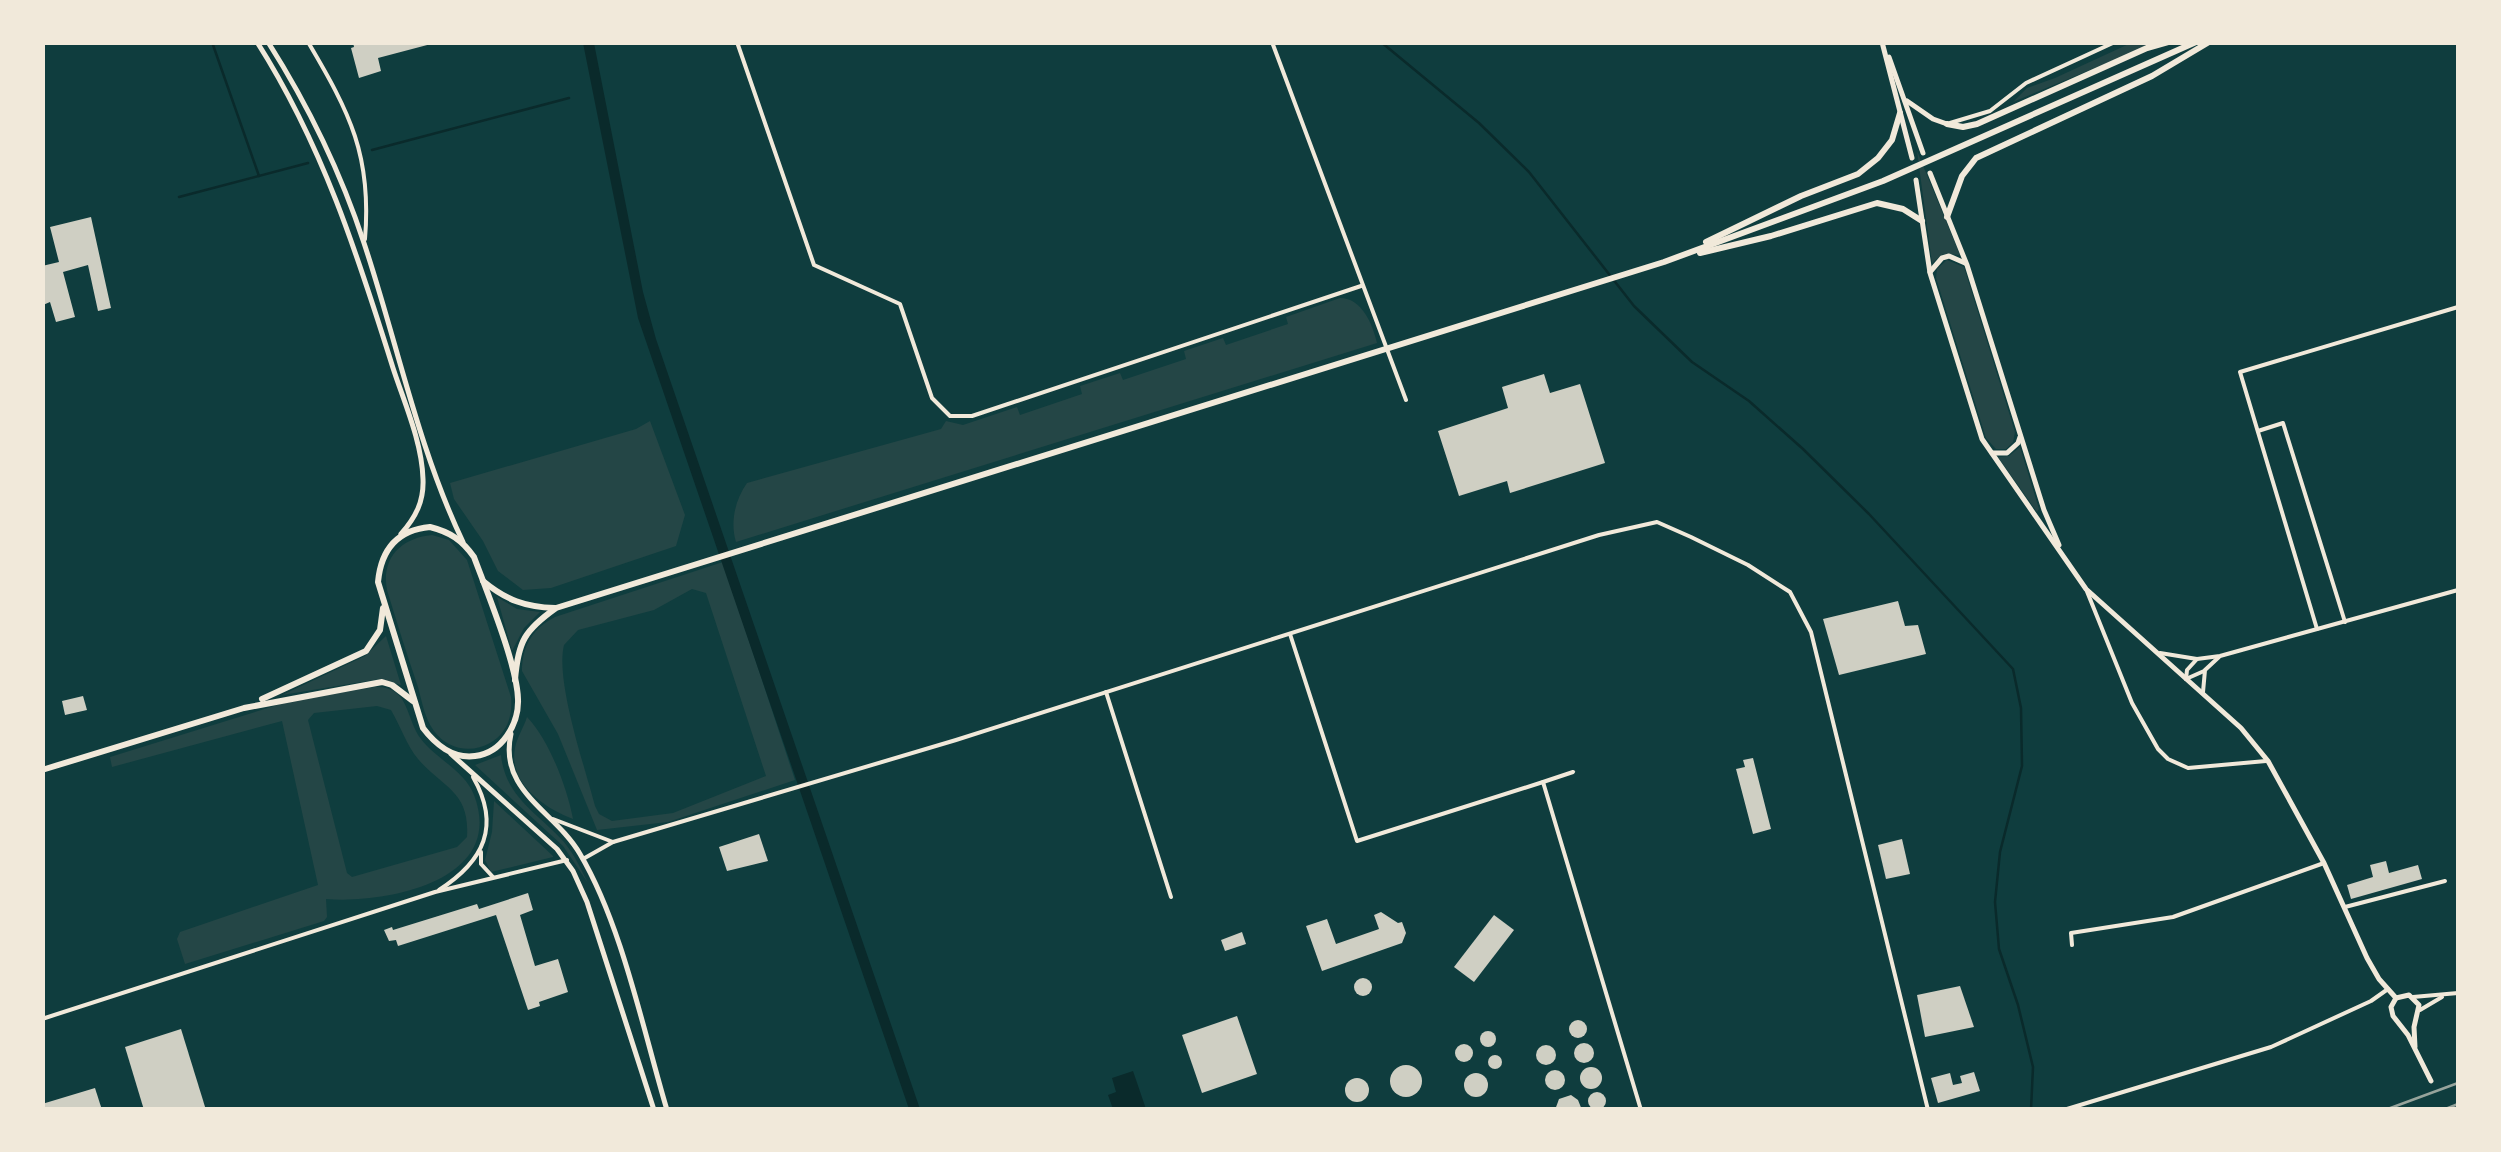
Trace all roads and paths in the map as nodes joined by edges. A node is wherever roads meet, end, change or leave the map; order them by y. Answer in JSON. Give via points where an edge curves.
{"nodes":[{"id":1,"x":258,"y":42,"type":"edge"},
{"id":2,"x":268,"y":42,"type":"edge"},
{"id":3,"x":308,"y":42,"type":"edge"},
{"id":4,"x":737,"y":42,"type":"edge"},
{"id":5,"x":1272,"y":42,"type":"edge"},
{"id":6,"x":1883,"y":42,"type":"edge"},
{"id":7,"x":2115,"y":42,"type":"edge"},
{"id":8,"x":2168,"y":42,"type":"edge"},
{"id":9,"x":2196,"y":42,"type":"edge"},
{"id":10,"x":2210,"y":42,"type":"edge"},
{"id":11,"x":1907,"y":101,"type":"junction"},
{"id":12,"x":1900,"y":113,"type":"junction"},
{"id":13,"x":1947,"y":124,"type":"junction"},
{"id":14,"x":1923,"y":152,"type":"dead end"},
{"id":15,"x":1912,"y":158,"type":"dead end"},
{"id":16,"x":1930,"y":173,"type":"dead end"},
{"id":17,"x":1916,"y":180,"type":"dead end"},
{"id":18,"x":1947,"y":216,"type":"junction"},
{"id":19,"x":1922,"y":221,"type":"junction"},
{"id":20,"x":364,"y":244,"type":"junction"},
{"id":21,"x":1667,"y":261,"type":"junction"},
{"id":22,"x":1968,"y":265,"type":"junction"},
{"id":23,"x":1930,"y":273,"type":"junction"},
{"id":24,"x":1361,"y":286,"type":"junction"},
{"id":25,"x":2458,"y":307,"type":"edge"},
{"id":26,"x":1406,"y":400,"type":"dead end"},
{"id":27,"x":2258,"y":430,"type":"junction"},
{"id":28,"x":2020,"y":435,"type":"junction"},
{"id":29,"x":1992,"y":453,"type":"junction"},
{"id":30,"x":399,"y":536,"type":"junction"},
{"id":31,"x":463,"y":542,"type":"junction"},
{"id":32,"x":2062,"y":552,"type":"junction"},
{"id":33,"x":482,"y":581,"type":"junction"},
{"id":34,"x":2086,"y":590,"type":"junction"},
{"id":35,"x":2458,"y":590,"type":"edge"},
{"id":36,"x":383,"y":601,"type":"junction"},
{"id":37,"x":556,"y":608,"type":"junction"},
{"id":38,"x":2345,"y":622,"type":"junction"},
{"id":39,"x":2317,"y":630,"type":"junction"},
{"id":40,"x":1290,"y":632,"type":"junction"},
{"id":41,"x":2155,"y":652,"type":"junction"},
{"id":42,"x":2220,"y":656,"type":"junction"},
{"id":43,"x":2197,"y":659,"type":"junction"},
{"id":44,"x":2206,"y":670,"type":"junction"},
{"id":45,"x":2186,"y":679,"type":"junction"},
{"id":46,"x":514,"y":680,"type":"junction"},
{"id":47,"x":1106,"y":692,"type":"junction"},
{"id":48,"x":2204,"y":696,"type":"junction"},
{"id":49,"x":414,"y":702,"type":"junction"},
{"id":50,"x":244,"y":708,"type":"junction"},
{"id":51,"x":512,"y":728,"type":"junction"},
{"id":52,"x":446,"y":750,"type":"junction"},
{"id":53,"x":2268,"y":761,"type":"junction"},
{"id":54,"x":467,"y":767,"type":"junction"},
{"id":55,"x":42,"y":770,"type":"edge"},
{"id":56,"x":1573,"y":772,"type":"dead end"},
{"id":57,"x":1543,"y":782,"type":"junction"},
{"id":58,"x":550,"y":818,"type":"junction"},
{"id":59,"x":614,"y":842,"type":"junction"},
{"id":60,"x":482,"y":847,"type":"junction"},
{"id":61,"x":583,"y":859,"type":"junction"},
{"id":62,"x":566,"y":860,"type":"junction"},
{"id":63,"x":2324,"y":863,"type":"junction"},
{"id":64,"x":493,"y":877,"type":"junction"},
{"id":65,"x":2445,"y":881,"type":"dead end"},
{"id":66,"x":435,"y":892,"type":"junction"},
{"id":67,"x":1171,"y":897,"type":"dead end"},
{"id":68,"x":2345,"y":908,"type":"junction"},
{"id":69,"x":2072,"y":945,"type":"dead end"},
{"id":70,"x":2388,"y":989,"type":"junction"},
{"id":71,"x":2458,"y":993,"type":"edge"},
{"id":72,"x":2446,"y":995,"type":"junction"},
{"id":73,"x":2414,"y":997,"type":"junction"},
{"id":74,"x":2396,"y":998,"type":"junction"},
{"id":75,"x":2418,"y":1014,"type":"junction"},
{"id":76,"x":42,"y":1019,"type":"edge"},
{"id":77,"x":2398,"y":1022,"type":"junction"},
{"id":78,"x":2416,"y":1054,"type":"junction"},
{"id":79,"x":2431,"y":1080,"type":"dead end"},
{"id":80,"x":2067,"y":1109,"type":"edge"},
{"id":81,"x":654,"y":1110,"type":"edge"},
{"id":82,"x":667,"y":1110,"type":"edge"},
{"id":83,"x":1641,"y":1110,"type":"edge"},
{"id":84,"x":1928,"y":1110,"type":"edge"}],
"edges":[{"from":1,"to":30,"type":"street","via":[[332,182],[420,456],[419,508]]},
{"from":2,"to":20,"type":"street","via":[[316,128]]},
{"from":3,"to":20,"type":"street","via":[[345,108],[363,160]]},
{"from":4,"to":24,"type":"street","via":[[814,265],[900,304],[932,398],[950,416],[972,416]]},
{"from":5,"to":24,"type":"street"},
{"from":6,"to":11,"type":"street"},
{"from":6,"to":12,"type":"street"},
{"from":7,"to":13,"type":"street","via":[[2026,83],[1974,118]]},
{"from":8,"to":13,"type":"main road","via":[[1977,124]]},
{"from":9,"to":21,"type":"main road","via":[[1883,181]]},
{"from":10,"to":18,"type":"main road","via":[[1976,158]]},
{"from":11,"to":13,"type":"street"},
{"from":11,"to":14,"type":"street"},
{"from":12,"to":15,"type":"street"},
{"from":12,"to":21,"type":"main road","via":[[1892,140],[1858,174]]},
{"from":16,"to":18,"type":"street"},
{"from":17,"to":19,"type":"street"},
{"from":18,"to":22,"type":"street"},
{"from":19,"to":21,"type":"main road","via":[[1877,203]]},
{"from":19,"to":23,"type":"street"},
{"from":20,"to":31,"type":"street","via":[[442,497]]},
{"from":21,"to":37,"type":"main road"},
{"from":22,"to":23,"type":"street","via":[[1949,256]]},
{"from":22,"to":28,"type":"street"},
{"from":23,"to":29,"type":"street"},
{"from":24,"to":26,"type":"street"},
{"from":25,"to":27,"type":"street","via":[[2240,372]]},
{"from":27,"to":38,"type":"street","via":[[2283,423]]},
{"from":27,"to":39,"type":"street"},
{"from":28,"to":29,"type":"street","via":[[2013,449]]},
{"from":28,"to":32,"type":"street"},
{"from":29,"to":32,"type":"street"},
{"from":30,"to":31,"type":"main road","via":[[430,528]]},
{"from":30,"to":36,"type":"main road","via":[[380,564]]},
{"from":31,"to":33,"type":"main road"},
{"from":32,"to":34,"type":"street"},
{"from":33,"to":37,"type":"main road","via":[[506,599]]},
{"from":33,"to":46,"type":"main road"},
{"from":34,"to":41,"type":"street"},
{"from":34,"to":53,"type":"street","via":[[2125,686],[2168,760],[2188,768]]},
{"from":35,"to":38,"type":"street"},
{"from":36,"to":49,"type":"main road"},
{"from":36,"to":50,"type":"main road","via":[[380,630],[366,651]]},
{"from":37,"to":46,"type":"main road","via":[[523,638]]},
{"from":38,"to":39,"type":"street"},
{"from":39,"to":42,"type":"street"},
{"from":40,"to":47,"type":"street"},
{"from":40,"to":57,"type":"street","via":[[1358,841]]},
{"from":40,"to":84,"type":"street","via":[[1656,522],[1790,592],[1811,632]]},
{"from":41,"to":43,"type":"street"},
{"from":41,"to":45,"type":"street"},
{"from":42,"to":43,"type":"street"},
{"from":42,"to":44,"type":"street"},
{"from":43,"to":45,"type":"street"},
{"from":44,"to":45,"type":"street"},
{"from":44,"to":48,"type":"street"},
{"from":45,"to":48,"type":"street"},
{"from":46,"to":51,"type":"main road","via":[[518,714]]},
{"from":47,"to":59,"type":"street"},
{"from":47,"to":67,"type":"street"},
{"from":48,"to":53,"type":"street"},
{"from":49,"to":50,"type":"main road","via":[[382,682]]},
{"from":49,"to":52,"type":"main road","via":[[423,728]]},
{"from":50,"to":55,"type":"main road"},
{"from":51,"to":52,"type":"main road","via":[[502,743],[476,756]]},
{"from":51,"to":58,"type":"street","via":[[512,777]]},
{"from":52,"to":54,"type":"street"},
{"from":53,"to":63,"type":"street"},
{"from":54,"to":60,"type":"street","via":[[486,807]]},
{"from":54,"to":62,"type":"street"},
{"from":56,"to":57,"type":"street"},
{"from":57,"to":83,"type":"street"},
{"from":58,"to":59,"type":"street"},
{"from":58,"to":61,"type":"street"},
{"from":59,"to":61,"type":"street"},
{"from":60,"to":64,"type":"street","via":[[481,864]]},
{"from":60,"to":66,"type":"street","via":[[466,870]]},
{"from":61,"to":82,"type":"street","via":[[612,927]]},
{"from":62,"to":64,"type":"street"},
{"from":62,"to":81,"type":"street","via":[[587,902]]},
{"from":63,"to":68,"type":"street"},
{"from":63,"to":69,"type":"street","via":[[2173,917],[2071,933]]},
{"from":64,"to":66,"type":"street"},
{"from":65,"to":68,"type":"street"},
{"from":66,"to":76,"type":"street"},
{"from":68,"to":70,"type":"street"},
{"from":70,"to":74,"type":"street"},
{"from":70,"to":80,"type":"street","via":[[2272,1046]]},
{"from":71,"to":72,"type":"street"},
{"from":72,"to":73,"type":"street"},
{"from":72,"to":75,"type":"street"},
{"from":73,"to":74,"type":"street"},
{"from":73,"to":75,"type":"street"},
{"from":74,"to":77,"type":"street","via":[[2391,1011]]},
{"from":75,"to":77,"type":"street"},
{"from":75,"to":78,"type":"street"},
{"from":77,"to":78,"type":"street"},
{"from":78,"to":79,"type":"street"}]}
